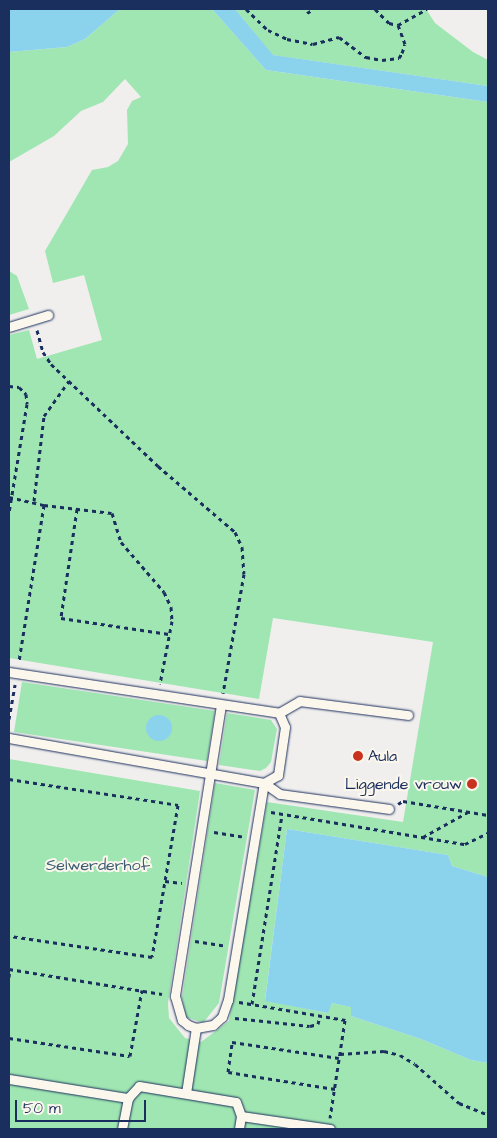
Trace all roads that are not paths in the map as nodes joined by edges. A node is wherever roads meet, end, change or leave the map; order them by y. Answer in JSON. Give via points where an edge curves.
{"nodes":[{"id":1,"x":48,"y":316,"type":"dead end"},
{"id":2,"x":9,"y":327,"type":"edge"},
{"id":3,"x":13,"y":673,"type":"edge"},
{"id":4,"x":221,"y":705,"type":"junction"},
{"id":5,"x":279,"y":712,"type":"junction"},
{"id":6,"x":408,"y":715,"type":"dead end"},
{"id":7,"x":9,"y":738,"type":"edge"},
{"id":8,"x":211,"y":772,"type":"junction"},
{"id":9,"x":264,"y":782,"type":"junction"},
{"id":10,"x":389,"y":809,"type":"road end"},
{"id":11,"x":196,"y":1028,"type":"junction"},
{"id":12,"x":9,"y":1079,"type":"edge"},
{"id":13,"x":186,"y":1093,"type":"junction"},
{"id":14,"x":128,"y":1098,"type":"junction"},
{"id":15,"x":241,"y":1116,"type":"junction"},
{"id":16,"x":122,"y":1129,"type":"edge"},
{"id":17,"x":239,"y":1129,"type":"edge"},
{"id":18,"x":329,"y":1129,"type":"edge"}],
"edges":[{"from":1,"to":2,"type":"lane"},
{"from":3,"to":4,"type":"lane"},
{"from":4,"to":5,"type":"lane"},
{"from":4,"to":8,"type":"lane"},
{"from":5,"to":6,"type":"lane","via":[[300,701]]},
{"from":5,"to":9,"type":"lane","via":[[285,726],[278,775]]},
{"from":7,"to":8,"type":"lane"},
{"from":8,"to":9,"type":"lane"},
{"from":8,"to":11,"type":"lane","via":[[175,996],[182,1020]]},
{"from":9,"to":10,"type":"lane","via":[[280,794]]},
{"from":9,"to":11,"type":"lane","via":[[228,1000],[222,1017],[213,1025]]},
{"from":11,"to":13,"type":"lane"},
{"from":12,"to":14,"type":"lane"},
{"from":13,"to":14,"type":"lane","via":[[139,1086]]},
{"from":13,"to":15,"type":"lane","via":[[236,1102]]},
{"from":14,"to":16,"type":"lane"},
{"from":15,"to":17,"type":"lane"},
{"from":15,"to":18,"type":"lane"}]}
